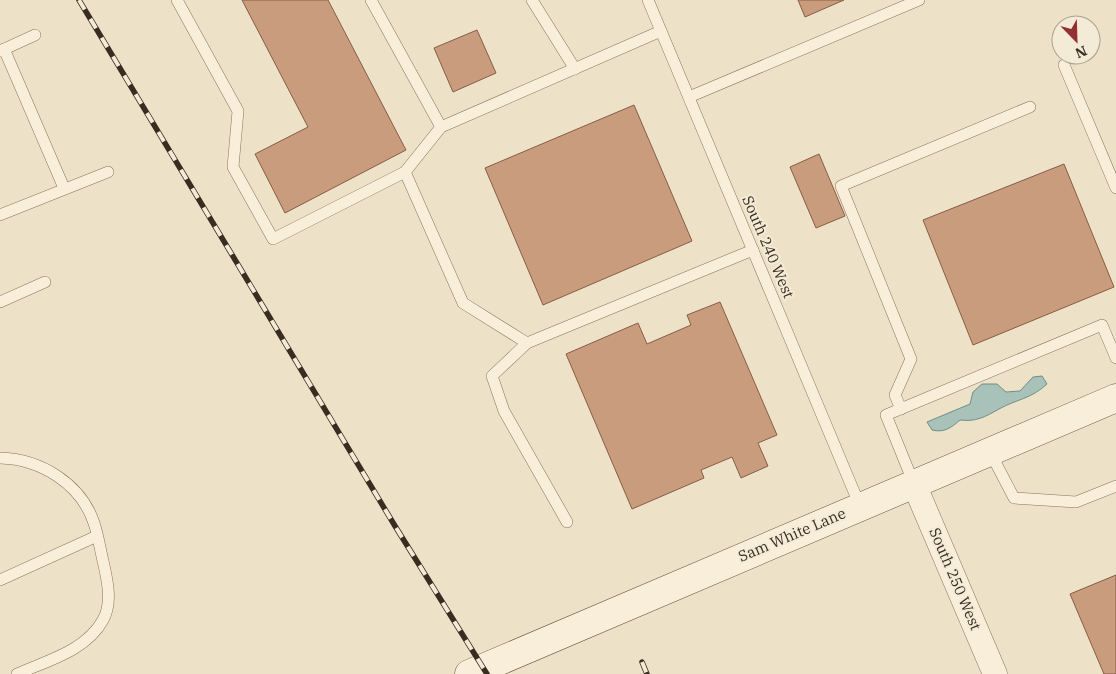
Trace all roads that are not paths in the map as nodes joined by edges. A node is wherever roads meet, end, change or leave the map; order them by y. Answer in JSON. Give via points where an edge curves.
{"nodes":[{"id":1,"x":177,"y":0,"type":"edge"},
{"id":2,"x":371,"y":0,"type":"edge"},
{"id":3,"x":532,"y":0,"type":"edge"},
{"id":4,"x":648,"y":0,"type":"edge"},
{"id":5,"x":919,"y":0,"type":"edge"},
{"id":6,"x":661,"y":31,"type":"junction"},
{"id":7,"x":35,"y":36,"type":"dead end"},
{"id":8,"x":2,"y":50,"type":"edge"},
{"id":9,"x":1064,"y":65,"type":"dead end"},
{"id":10,"x":575,"y":69,"type":"junction"},
{"id":11,"x":689,"y":97,"type":"junction"},
{"id":12,"x":1030,"y":107,"type":"dead end"},
{"id":13,"x":441,"y":127,"type":"junction"},
{"id":14,"x":108,"y":172,"type":"dead end"},
{"id":15,"x":405,"y":172,"type":"junction"},
{"id":16,"x":64,"y":188,"type":"junction"},
{"id":17,"x":1116,"y":188,"type":"edge"},
{"id":18,"x":0,"y":215,"type":"edge"},
{"id":19,"x":753,"y":250,"type":"junction"},
{"id":20,"x":44,"y":282,"type":"dead end"},
{"id":21,"x":0,"y":302,"type":"edge"},
{"id":22,"x":527,"y":343,"type":"junction"},
{"id":23,"x":1116,"y":358,"type":"edge"},
{"id":24,"x":1116,"y":398,"type":"edge"},
{"id":25,"x":901,"y":409,"type":"junction"},
{"id":26,"x":990,"y":452,"type":"junction"},
{"id":27,"x":0,"y":458,"type":"edge"},
{"id":28,"x":914,"y":484,"type":"junction"},
{"id":29,"x":1116,"y":486,"type":"edge"},
{"id":30,"x":860,"y":506,"type":"junction"},
{"id":31,"x":567,"y":522,"type":"dead end"},
{"id":32,"x":97,"y":536,"type":"junction"},
{"id":33,"x":0,"y":580,"type":"edge"},
{"id":34,"x":17,"y":674,"type":"edge"},
{"id":35,"x":469,"y":674,"type":"edge"},
{"id":36,"x":995,"y":674,"type":"edge"}],
"edges":[{"from":1,"to":15,"type":"lane","via":[[238,111],[233,167],[273,239]]},
{"from":2,"to":13,"type":"lane"},
{"from":3,"to":10,"type":"lane"},
{"from":4,"to":6,"type":"lane","name":"South 240 West"},
{"from":5,"to":11,"type":"lane"},
{"from":6,"to":10,"type":"lane"},
{"from":6,"to":11,"type":"lane","name":"South 240 West"},
{"from":7,"to":8,"type":"lane"},
{"from":8,"to":16,"type":"lane"},
{"from":9,"to":17,"type":"lane"},
{"from":10,"to":13,"type":"lane"},
{"from":11,"to":19,"type":"lane","name":"South 240 West"},
{"from":12,"to":25,"type":"lane","via":[[842,186],[911,359],[895,395]]},
{"from":13,"to":15,"type":"lane"},
{"from":14,"to":16,"type":"lane"},
{"from":15,"to":22,"type":"lane","via":[[463,303]]},
{"from":16,"to":18,"type":"lane"},
{"from":19,"to":22,"type":"lane"},
{"from":19,"to":30,"type":"lane","name":"South 240 West"},
{"from":20,"to":21,"type":"lane"},
{"from":22,"to":31,"type":"lane","via":[[492,376],[504,411]]},
{"from":23,"to":25,"type":"lane","via":[[1102,326]]},
{"from":24,"to":26,"type":"street","name":"Sam White Lane"},
{"from":25,"to":28,"type":"lane","via":[[886,415]]},
{"from":26,"to":28,"type":"street","name":"Sam White Lane"},
{"from":26,"to":29,"type":"lane","via":[[1014,498],[1076,502]]},
{"from":27,"to":32,"type":"lane","via":[[26,461],[51,471],[78,492],[94,522]]},
{"from":28,"to":30,"type":"street","name":"Sam White Lane"},
{"from":28,"to":36,"type":"street","name":"South 250 West"},
{"from":30,"to":35,"type":"street","name":"Sam White Lane"},
{"from":32,"to":33,"type":"lane"},
{"from":32,"to":34,"type":"lane","via":[[109,589],[103,620],[81,645]]}]}
